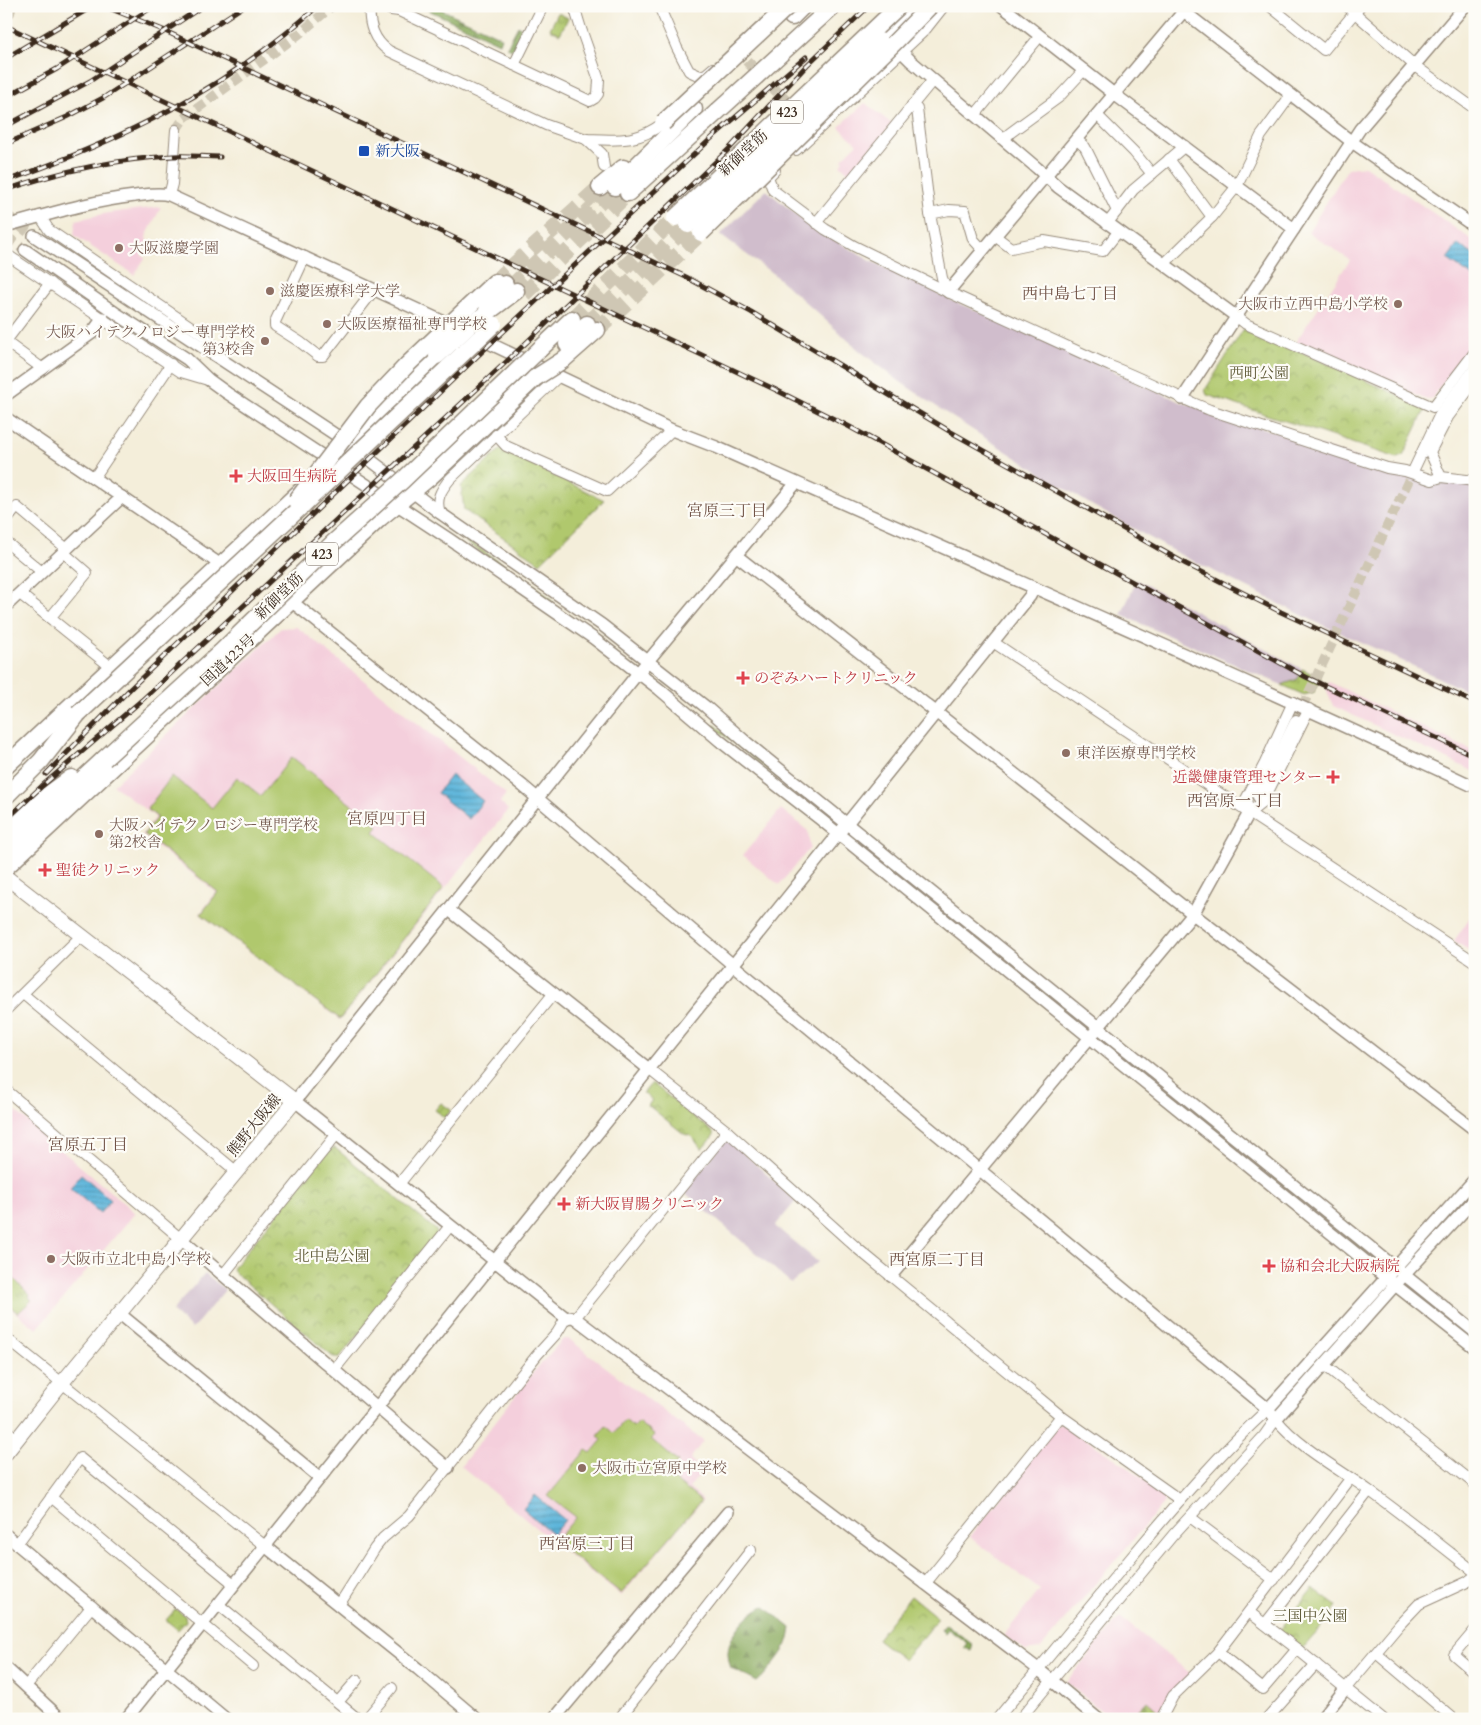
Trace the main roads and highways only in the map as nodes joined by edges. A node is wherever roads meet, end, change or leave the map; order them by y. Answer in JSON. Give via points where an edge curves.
{"nodes":[{"id":1,"x":833,"y":6,"type":"edge"},
{"id":2,"x":899,"y":6,"type":"edge"},
{"id":3,"x":916,"y":6,"type":"edge"},
{"id":4,"x":930,"y":6,"type":"edge"},
{"id":5,"x":794,"y":10,"type":"edge"},
{"id":6,"x":682,"y":122,"type":"junction"},
{"id":7,"x":663,"y":123,"type":"road end"},
{"id":8,"x":604,"y":167,"type":"road end"},
{"id":9,"x":647,"y":176,"type":"junction"},
{"id":10,"x":614,"y":189,"type":"junction"},
{"id":11,"x":688,"y":226,"type":"junction"},
{"id":12,"x":510,"y":288,"type":"junction"},
{"id":13,"x":518,"y":394,"type":"joint"},
{"id":14,"x":267,"y":539,"type":"junction"},
{"id":15,"x":78,"y":714,"type":"junction"},
{"id":16,"x":104,"y":760,"type":"junction"},
{"id":17,"x":6,"y":766,"type":"edge"},
{"id":18,"x":6,"y":781,"type":"edge"},
{"id":19,"x":6,"y":796,"type":"edge"},
{"id":20,"x":6,"y":833,"type":"edge"},
{"id":21,"x":6,"y":850,"type":"edge"},
{"id":22,"x":6,"y":867,"type":"edge"},
{"id":23,"x":6,"y":877,"type":"edge"},
{"id":24,"x":6,"y":1453,"type":"edge"}],
"edges":[{"from":1,"to":9,"type":"highway","bridge":true},
{"from":2,"to":11,"type":"highway","name":"新御堂筋","number":"423","bridge":true},
{"from":3,"to":11,"type":"highway","bridge":true},
{"from":4,"to":11,"type":"highway","bridge":true,"via":[[895,42]]},
{"from":5,"to":6,"type":"highway"},
{"from":5,"to":7,"type":"highway","bridge":true},
{"from":6,"to":9,"type":"highway"},
{"from":6,"to":10,"type":"highway"},
{"from":8,"to":10,"type":"highway"},
{"from":9,"to":10,"type":"highway"},
{"from":12,"to":14,"type":"highway","bridge":true},
{"from":12,"to":14,"type":"highway","bridge":true,"via":[[407,365],[368,406]]},
{"from":12,"to":17,"type":"highway","bridge":true},
{"from":13,"to":16,"type":"highway","name":"新御堂筋","number":"423","bridge":true,"via":[[585,325],[403,480]]},
{"from":13,"to":22,"type":"highway","name":"国道423号","number":"423","via":[[430,477],[396,503]]},
{"from":14,"to":15,"type":"highway","bridge":true},
{"from":15,"to":18,"type":"highway"},
{"from":15,"to":19,"type":"highway","via":[[41,761]]},
{"from":16,"to":20,"type":"highway","via":[[62,784]]},
{"from":16,"to":21,"type":"highway","name":"新御堂筋","number":"423"},
{"from":23,"to":24,"type":"main road","name":"熊野大阪線","via":[[296,1101]]}]}
